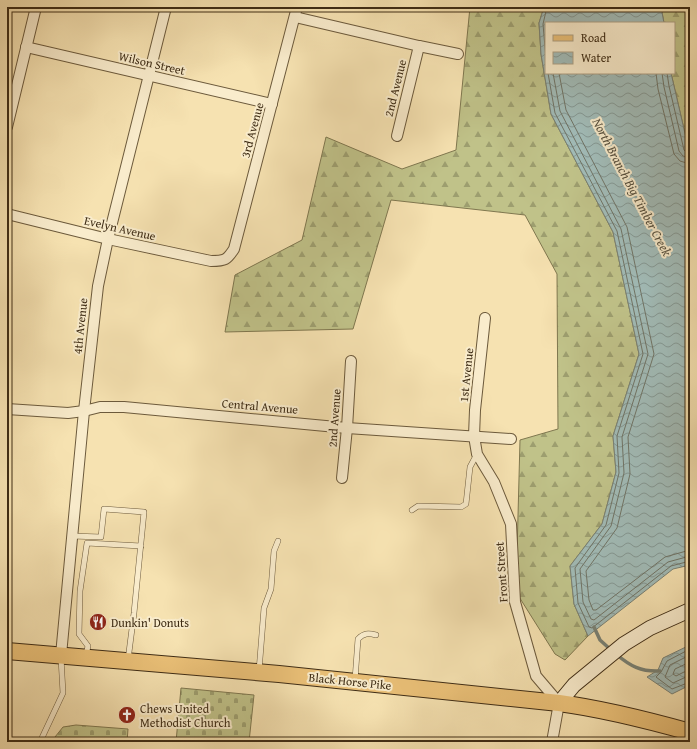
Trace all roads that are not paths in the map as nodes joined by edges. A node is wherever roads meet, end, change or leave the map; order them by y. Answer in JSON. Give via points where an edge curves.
{"nodes":[{"id":1,"x":36,"y":7,"type":"edge"},
{"id":2,"x":166,"y":7,"type":"edge"},
{"id":3,"x":296,"y":12,"type":"edge"},
{"id":4,"x":419,"y":46,"type":"junction"},
{"id":5,"x":26,"y":47,"type":"junction"},
{"id":6,"x":458,"y":54,"type":"dead end"},
{"id":7,"x":149,"y":76,"type":"junction"},
{"id":8,"x":272,"y":104,"type":"junction"},
{"id":9,"x":7,"y":127,"type":"edge"},
{"id":10,"x":397,"y":136,"type":"dead end"},
{"id":11,"x":7,"y":214,"type":"edge"},
{"id":12,"x":108,"y":239,"type":"junction"},
{"id":13,"x":228,"y":258,"type":"joint"},
{"id":14,"x":485,"y":318,"type":"dead end"},
{"id":15,"x":351,"y":361,"type":"dead end"},
{"id":16,"x":7,"y":409,"type":"edge"},
{"id":17,"x":84,"y":411,"type":"junction"},
{"id":18,"x":347,"y":428,"type":"junction"},
{"id":19,"x":474,"y":436,"type":"junction"},
{"id":20,"x":511,"y":439,"type":"dead end"},
{"id":21,"x":477,"y":454,"type":"junction"},
{"id":22,"x":342,"y":478,"type":"dead end"},
{"id":23,"x":412,"y":510,"type":"dead end"},
{"id":24,"x":72,"y":536,"type":"junction"},
{"id":25,"x":100,"y":540,"type":"junction"},
{"id":26,"x":278,"y":541,"type":"dead end"},
{"id":27,"x":141,"y":546,"type":"junction"},
{"id":28,"x":690,"y":610,"type":"edge"},
{"id":29,"x":376,"y":635,"type":"dead end"},
{"id":30,"x":7,"y":651,"type":"edge"},
{"id":31,"x":61,"y":655,"type":"junction"},
{"id":32,"x":86,"y":657,"type":"junction"},
{"id":33,"x":128,"y":661,"type":"junction"},
{"id":34,"x":259,"y":672,"type":"junction"},
{"id":35,"x":355,"y":682,"type":"junction"},
{"id":36,"x":559,"y":703,"type":"junction"},
{"id":37,"x":690,"y":732,"type":"edge"},
{"id":38,"x":7,"y":740,"type":"edge"},
{"id":39,"x":39,"y":742,"type":"edge"},
{"id":40,"x":552,"y":742,"type":"edge"}],
"edges":[{"from":1,"to":5,"type":"street"},
{"from":2,"to":7,"type":"street","name":"4th Avenue"},
{"from":3,"to":4,"type":"street"},
{"from":3,"to":8,"type":"street","name":"3rd Avenue"},
{"from":4,"to":6,"type":"street"},
{"from":4,"to":10,"type":"street","name":"2nd Avenue"},
{"from":5,"to":7,"type":"street","name":"Wilson Street"},
{"from":5,"to":9,"type":"street"},
{"from":7,"to":8,"type":"street","name":"Wilson Street"},
{"from":7,"to":12,"type":"street","name":"4th Avenue"},
{"from":8,"to":13,"type":"street","name":"3rd Avenue","via":[[234,249]]},
{"from":11,"to":12,"type":"street","name":"Evelyn Avenue"},
{"from":12,"to":13,"type":"street","name":"Evelyn Avenue","via":[[211,261]]},
{"from":12,"to":17,"type":"street","name":"4th Avenue","via":[[98,286]]},
{"from":14,"to":19,"type":"street","name":"1st Avenue"},
{"from":15,"to":18,"type":"street","name":"2nd Avenue"},
{"from":16,"to":17,"type":"street","name":"Central Avenue","via":[[68,413]]},
{"from":17,"to":18,"type":"street","name":"Central Avenue","via":[[100,407],[124,407]]},
{"from":17,"to":24,"type":"street","name":"4th Avenue"},
{"from":18,"to":19,"type":"street","name":"Central Avenue"},
{"from":18,"to":22,"type":"street","name":"2nd Avenue"},
{"from":19,"to":20,"type":"street","name":"Central Avenue"},
{"from":19,"to":21,"type":"street","name":"Front Street"},
{"from":21,"to":23,"type":"lane","via":[[470,467],[466,504],[462,507],[418,506]]},
{"from":21,"to":36,"type":"street","name":"Front Street","via":[[494,482],[511,524],[515,602],[536,676]]},
{"from":24,"to":25,"type":"lane"},
{"from":24,"to":31,"type":"street","name":"4th Avenue"},
{"from":25,"to":27,"type":"lane"},
{"from":25,"to":27,"type":"lane","via":[[104,509],[144,512]]},
{"from":25,"to":32,"type":"lane","via":[[87,543],[80,591],[79,634],[88,646]]},
{"from":26,"to":34,"type":"lane","via":[[274,551],[272,589],[264,608]]},
{"from":27,"to":33,"type":"lane"},
{"from":28,"to":36,"type":"main road","via":[[650,628],[624,644],[574,685]]},
{"from":29,"to":35,"type":"lane","via":[[364,634],[358,639]]},
{"from":30,"to":31,"type":"main road","name":"Black Horse Pike"},
{"from":31,"to":32,"type":"main road","name":"Black Horse Pike"},
{"from":31,"to":39,"type":"lane","via":[[62,693]]},
{"from":32,"to":33,"type":"main road","name":"Black Horse Pike"},
{"from":33,"to":34,"type":"main road","name":"Black Horse Pike"},
{"from":34,"to":35,"type":"main road","name":"Black Horse Pike"},
{"from":35,"to":36,"type":"main road","name":"Black Horse Pike"},
{"from":36,"to":37,"type":"main road","name":"Black Horse Pike","via":[[583,706]]},
{"from":36,"to":40,"type":"street"},
{"from":38,"to":39,"type":"lane"}]}
